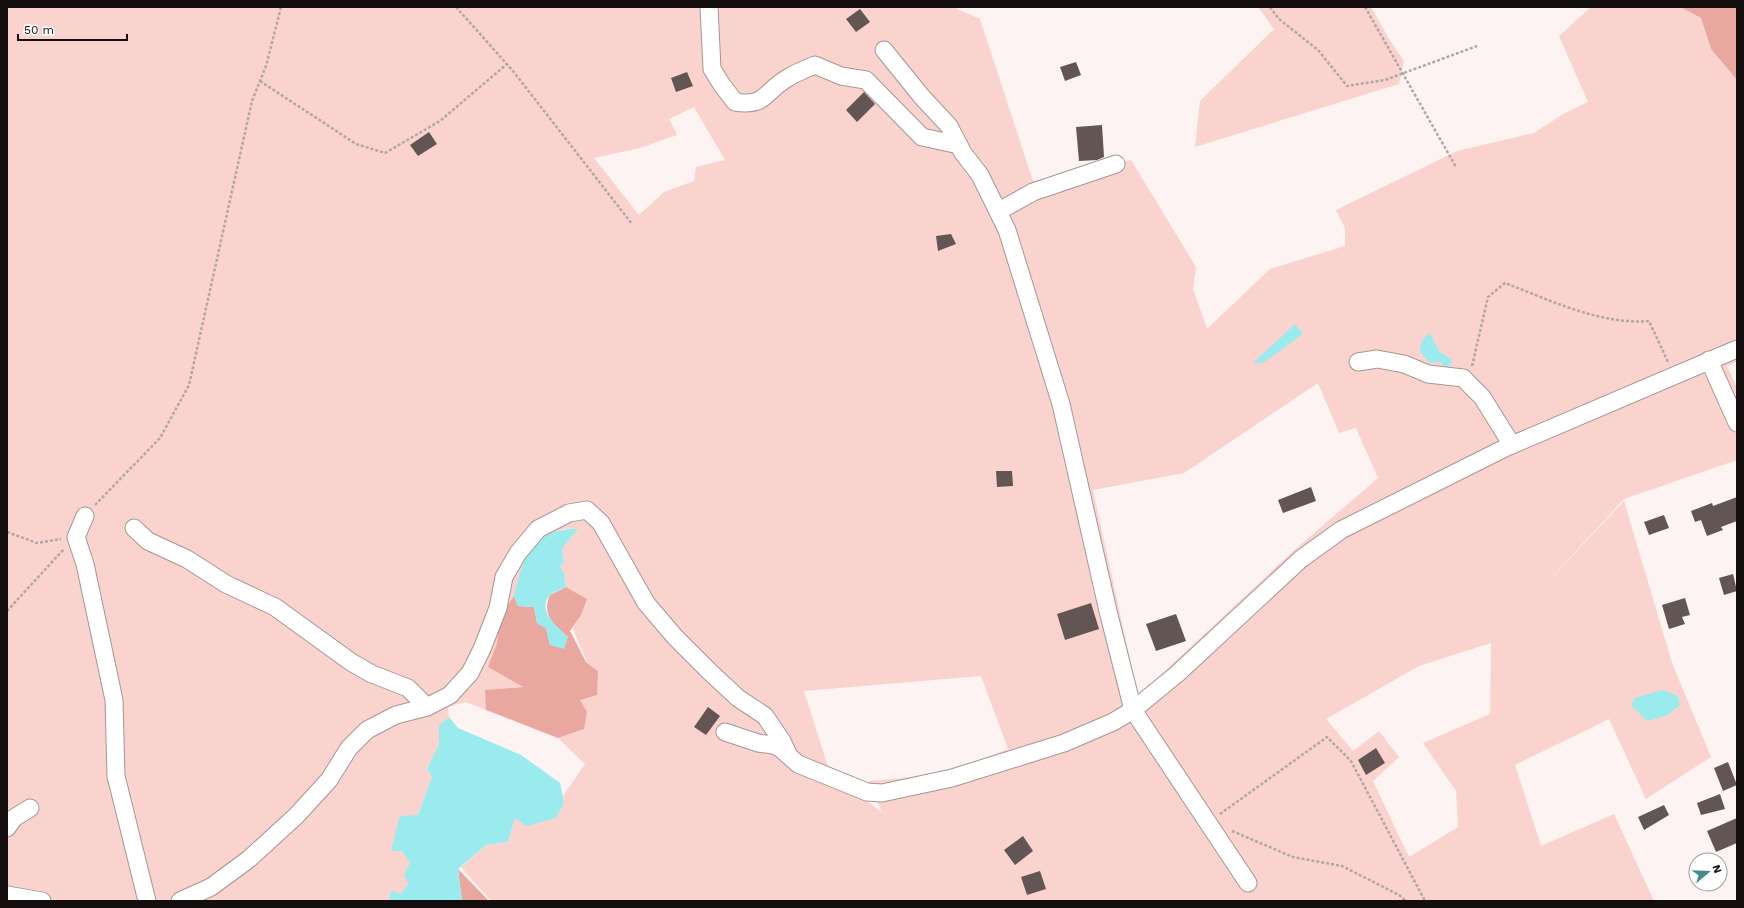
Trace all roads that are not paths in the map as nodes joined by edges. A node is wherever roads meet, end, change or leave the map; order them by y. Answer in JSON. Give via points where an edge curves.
{"nodes":[{"id":1,"x":709,"y":7,"type":"edge"},
{"id":2,"x":884,"y":50,"type":"dead end"},
{"id":3,"x":959,"y":145,"type":"junction"},
{"id":4,"x":1116,"y":164,"type":"dead end"},
{"id":5,"x":999,"y":211,"type":"junction"},
{"id":6,"x":1737,"y":349,"type":"edge"},
{"id":7,"x":1709,"y":360,"type":"junction"},
{"id":8,"x":1358,"y":362,"type":"dead end"},
{"id":9,"x":1737,"y":422,"type":"edge"},
{"id":10,"x":1512,"y":444,"type":"junction"},
{"id":11,"x":85,"y":516,"type":"road end"},
{"id":12,"x":134,"y":528,"type":"dead end"},
{"id":13,"x":427,"y":707,"type":"junction"},
{"id":14,"x":1133,"y":710,"type":"junction"},
{"id":15,"x":725,"y":732,"type":"dead end"},
{"id":16,"x":789,"y":756,"type":"junction"},
{"id":17,"x":30,"y":808,"type":"dead end"},
{"id":18,"x":7,"y":828,"type":"edge"},
{"id":19,"x":1248,"y":882,"type":"dead end"},
{"id":20,"x":7,"y":895,"type":"edge"},
{"id":21,"x":42,"y":901,"type":"edge"},
{"id":22,"x":147,"y":901,"type":"edge"},
{"id":23,"x":180,"y":901,"type":"edge"}],
"edges":[{"from":1,"to":3,"type":"street","via":[[712,68],[735,102],[749,104],[764,98],[785,79],[814,65],[841,76],[866,80],[922,137]]},
{"from":2,"to":3,"type":"street","via":[[949,126]]},
{"from":3,"to":5,"type":"street","via":[[980,175]]},
{"from":4,"to":5,"type":"street","via":[[1033,192]]},
{"from":5,"to":14,"type":"street","via":[[1016,255],[1062,404]]},
{"from":6,"to":7,"type":"street"},
{"from":7,"to":9,"type":"street"},
{"from":7,"to":10,"type":"street"},
{"from":8,"to":10,"type":"street","via":[[1377,359],[1404,364],[1428,374],[1463,378],[1482,397]]},
{"from":10,"to":14,"type":"street","via":[[1341,530],[1301,559],[1177,674]]},
{"from":11,"to":22,"type":"street","via":[[76,537],[85,564],[114,700],[116,776]]},
{"from":12,"to":13,"type":"street","via":[[148,541],[187,559],[226,584],[275,607],[351,662],[372,674],[408,688]]},
{"from":13,"to":16,"type":"street","via":[[450,695],[470,673],[493,625],[504,577],[518,553],[538,529],[569,513],[587,510],[601,523],[646,603],[710,672],[738,698],[765,716],[782,740]]},
{"from":13,"to":23,"type":"street","via":[[396,715],[367,730],[350,748],[329,780],[296,816],[249,859],[211,887]]},
{"from":14,"to":16,"type":"street","via":[[1113,722],[1064,743],[952,778],[882,793],[853,788],[798,764]]},
{"from":14,"to":19,"type":"street"},
{"from":15,"to":16,"type":"street","via":[[773,745]]},
{"from":17,"to":18,"type":"street","via":[[14,818]]},
{"from":20,"to":21,"type":"street"}]}
